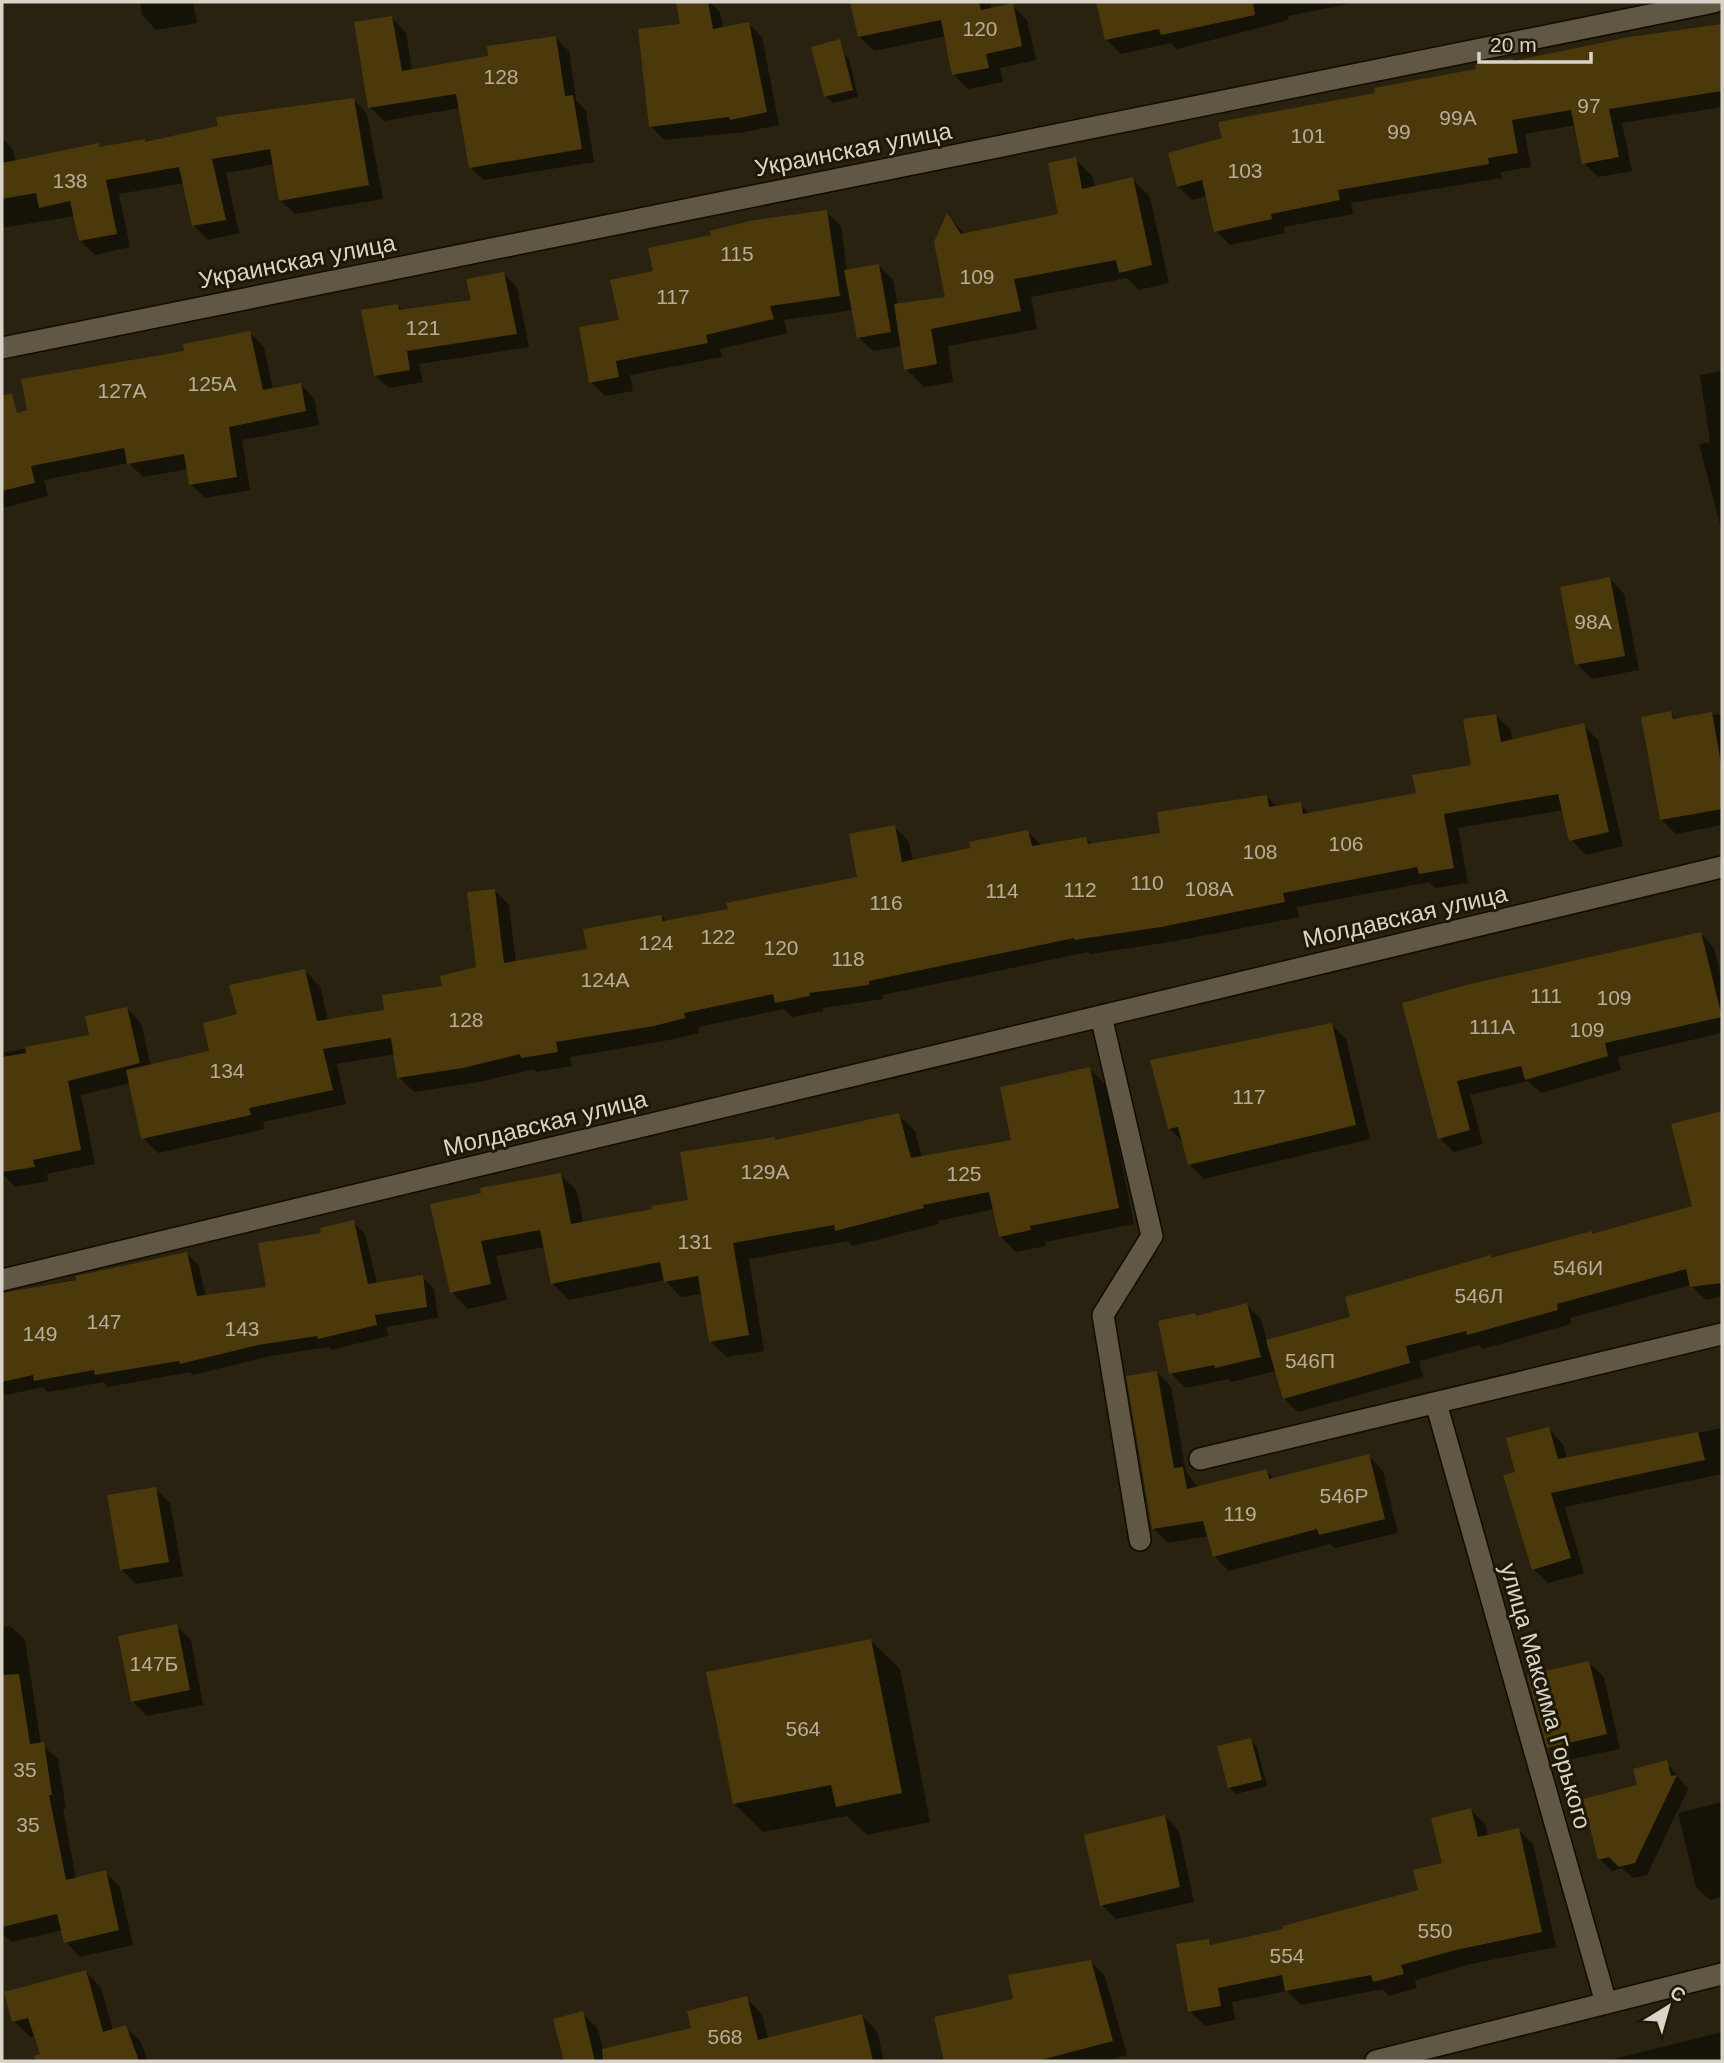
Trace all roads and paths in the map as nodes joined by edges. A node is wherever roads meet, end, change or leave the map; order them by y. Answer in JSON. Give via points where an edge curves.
{"nodes":[{"id":1,"x":1714,"y":2,"type":"edge"},
{"id":2,"x":2,"y":348,"type":"edge"},
{"id":3,"x":1722,"y":867,"type":"edge"},
{"id":4,"x":1101,"y":1016,"type":"junction"},
{"id":5,"x":2,"y":1280,"type":"edge"},
{"id":6,"x":1722,"y":1334,"type":"edge"},
{"id":7,"x":1436,"y":1403,"type":"junction"},
{"id":8,"x":1200,"y":1460,"type":"dead end"},
{"id":9,"x":1140,"y":1540,"type":"dead end"},
{"id":10,"x":1722,"y":1974,"type":"edge"},
{"id":11,"x":1606,"y":2003,"type":"junction"},
{"id":12,"x":1376,"y":2061,"type":"edge"}],
"edges":[{"from":1,"to":2,"type":"street","name":"Украинская улица"},
{"from":3,"to":4,"type":"street","name":"Молдавская улица"},
{"from":4,"to":5,"type":"street","name":"Молдавская улица"},
{"from":4,"to":9,"type":"street","via":[[1152,1236],[1103,1315]]},
{"from":6,"to":7,"type":"street"},
{"from":7,"to":8,"type":"street"},
{"from":7,"to":11,"type":"street","name":"улица Максима Горького"},
{"from":10,"to":11,"type":"street"},
{"from":11,"to":12,"type":"street"}]}
